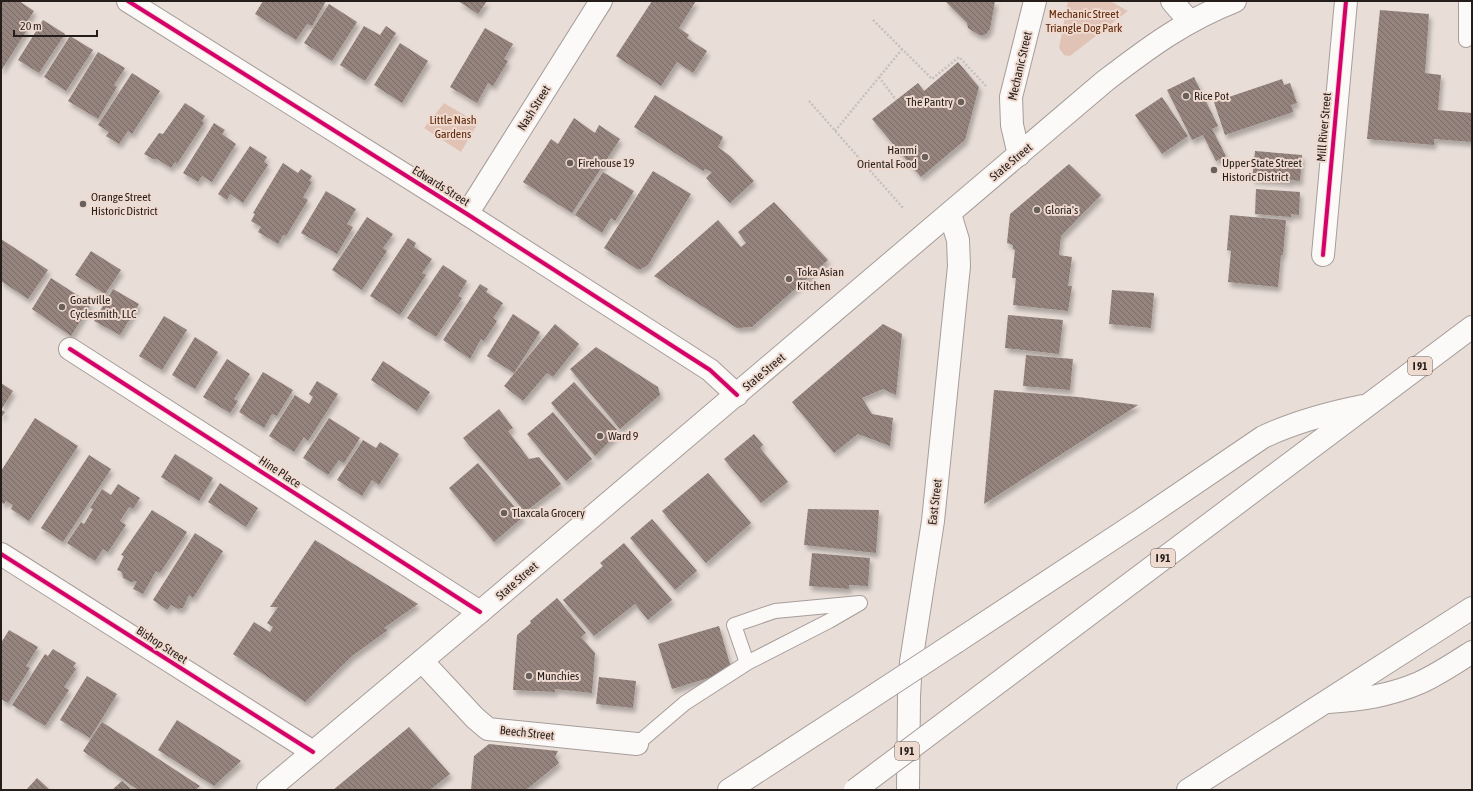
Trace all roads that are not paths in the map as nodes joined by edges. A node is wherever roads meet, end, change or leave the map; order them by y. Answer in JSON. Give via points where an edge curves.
{"nodes":[{"id":1,"x":128,"y":1,"type":"edge"},
{"id":2,"x":601,"y":1,"type":"edge"},
{"id":3,"x":1035,"y":1,"type":"edge"},
{"id":4,"x":1172,"y":1,"type":"edge"},
{"id":5,"x":1235,"y":1,"type":"edge"},
{"id":6,"x":1346,"y":1,"type":"edge"},
{"id":7,"x":1466,"y":1,"type":"edge"},
{"id":8,"x":1190,"y":22,"type":"junction"},
{"id":9,"x":1466,"y":40,"type":"dead end"},
{"id":10,"x":1019,"y":155,"type":"junction"},
{"id":11,"x":467,"y":214,"type":"junction"},
{"id":12,"x":950,"y":214,"type":"junction"},
{"id":13,"x":1323,"y":255,"type":"dead end"},
{"id":14,"x":1472,"y":327,"type":"edge"},
{"id":15,"x":70,"y":349,"type":"dead end"},
{"id":16,"x":736,"y":395,"type":"junction"},
{"id":17,"x":1368,"y":405,"type":"junction"},
{"id":18,"x":1,"y":554,"type":"edge"},
{"id":19,"x":1472,"y":608,"type":"edge"},
{"id":20,"x":480,"y":612,"type":"junction"},
{"id":21,"x":1472,"y":652,"type":"edge"},
{"id":22,"x":422,"y":661,"type":"junction"},
{"id":23,"x":747,"y":663,"type":"junction"},
{"id":24,"x":1325,"y":702,"type":"junction"},
{"id":25,"x":637,"y":744,"type":"joint"},
{"id":26,"x":313,"y":752,"type":"junction"},
{"id":27,"x":268,"y":790,"type":"edge"},
{"id":28,"x":729,"y":790,"type":"edge"},
{"id":29,"x":855,"y":790,"type":"edge"},
{"id":30,"x":908,"y":790,"type":"edge"},
{"id":31,"x":1188,"y":790,"type":"edge"}],
"edges":[{"from":1,"to":11,"type":"main road","name":"Edwards Street"},
{"from":2,"to":11,"type":"main road","name":"Nash Street"},
{"from":3,"to":10,"type":"main road","name":"Mechanic Street","via":[[1011,98],[1012,125]]},
{"from":4,"to":8,"type":"main road"},
{"from":5,"to":8,"type":"main road","name":"State Street"},
{"from":6,"to":13,"type":"main road","name":"Mill River Street"},
{"from":7,"to":9,"type":"lane"},
{"from":8,"to":10,"type":"main road","name":"State Street","via":[[1158,41],[1105,81]]},
{"from":10,"to":12,"type":"main road","name":"State Street"},
{"from":11,"to":16,"type":"main road","name":"Edwards Street","via":[[710,370]]},
{"from":12,"to":16,"type":"main road","name":"State Street"},
{"from":12,"to":30,"type":"main road","name":"East Street","via":[[958,240],[959,266],[933,521],[911,662]]},
{"from":14,"to":17,"type":"main road","number":"I 91"},
{"from":15,"to":20,"type":"main road","name":"Hine Place"},
{"from":16,"to":20,"type":"main road","name":"State Street"},
{"from":17,"to":28,"type":"main road","bridge":true,"via":[[1308,418],[1263,437]]},
{"from":17,"to":29,"type":"main road","number":"I 91","bridge":true},
{"from":18,"to":26,"type":"main road","name":"Bishop Street"},
{"from":19,"to":24,"type":"main road"},
{"from":20,"to":22,"type":"main road","name":"State Street"},
{"from":21,"to":24,"type":"main road","via":[[1434,676],[1401,690],[1380,696]]},
{"from":22,"to":25,"type":"main road","name":"Beech Street","via":[[488,729]]},
{"from":22,"to":26,"type":"main road","name":"State Street"},
{"from":23,"to":23,"type":"lane","via":[[830,621],[860,603],[775,612],[734,625]]},
{"from":23,"to":25,"type":"lane","via":[[685,703]]},
{"from":24,"to":31,"type":"main road"},
{"from":26,"to":27,"type":"main road","name":"State Street"}]}
